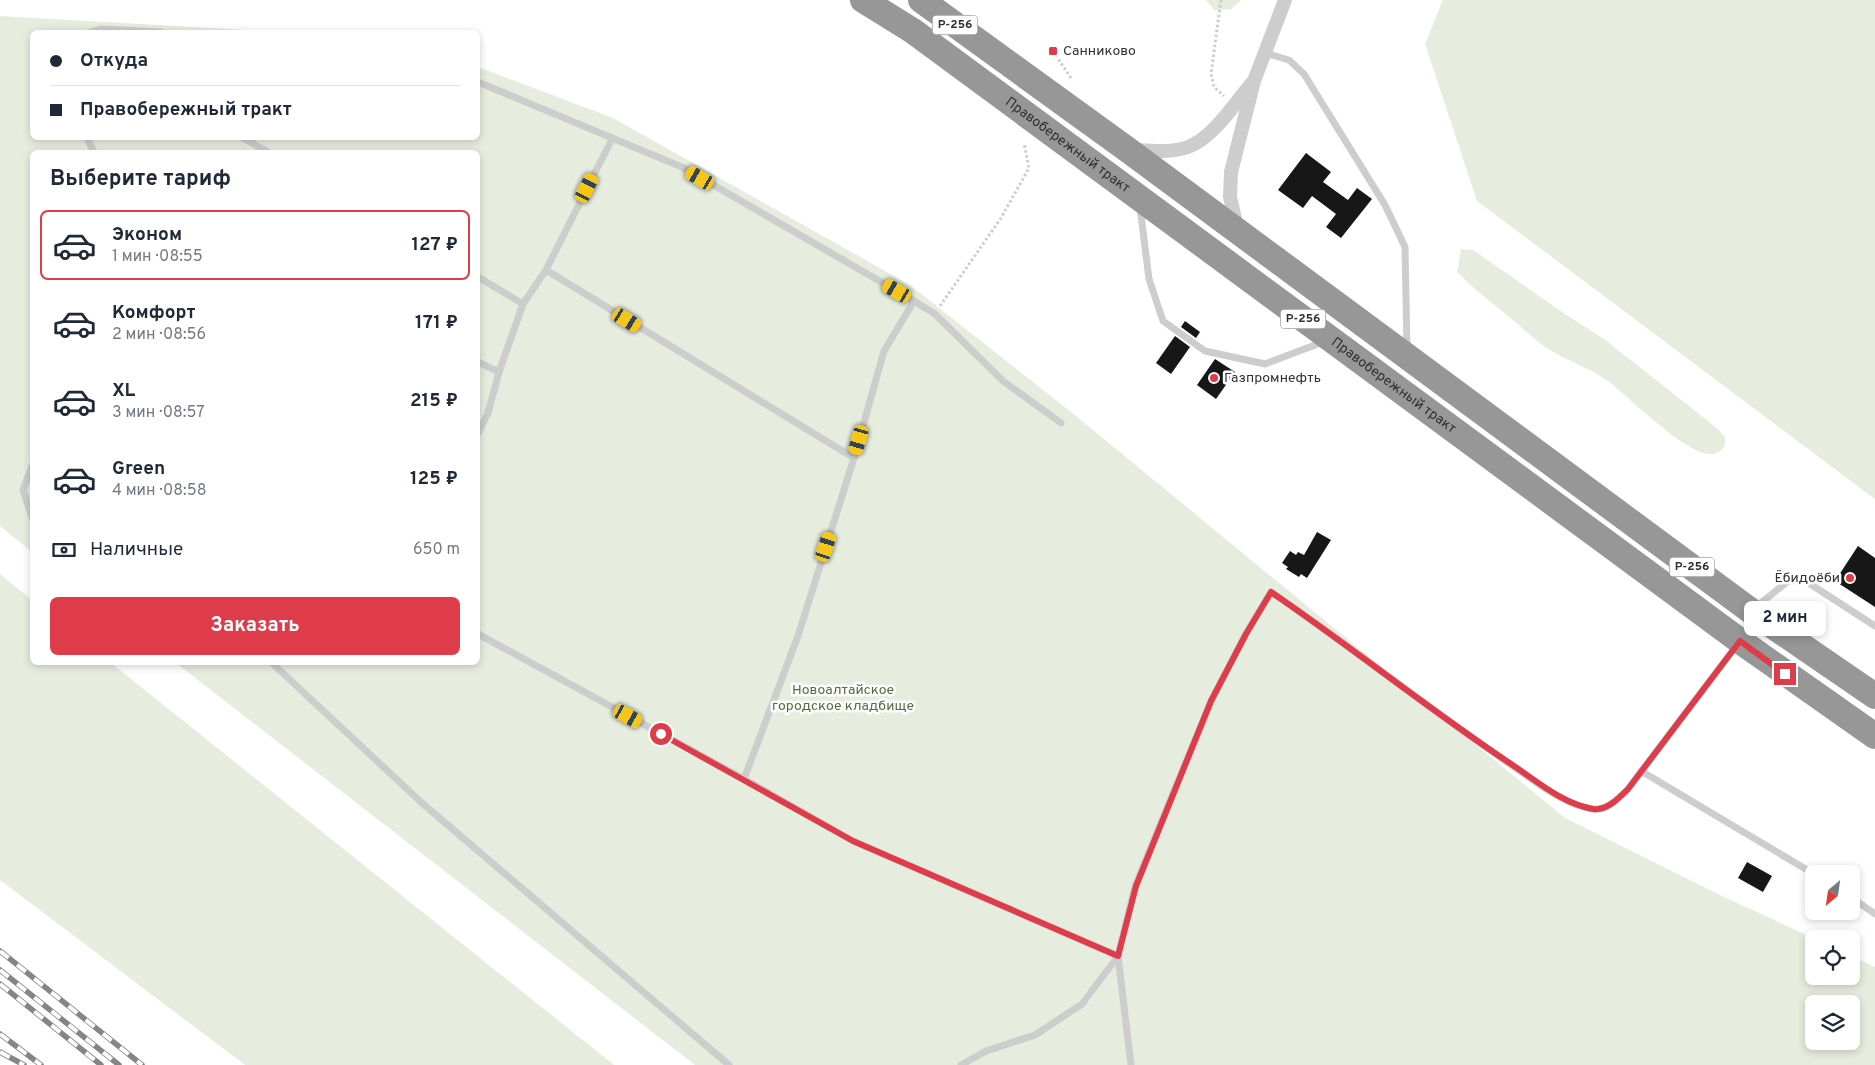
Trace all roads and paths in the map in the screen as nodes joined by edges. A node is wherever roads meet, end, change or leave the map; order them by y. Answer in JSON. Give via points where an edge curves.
{"nodes":[{"id":1,"x":863,"y":0,"type":"edge"},
{"id":2,"x":921,"y":0,"type":"edge"},
{"id":3,"x":1221,"y":0,"type":"edge"},
{"id":4,"x":1285,"y":0,"type":"edge"},
{"id":5,"x":98,"y":30,"type":"edge"},
{"id":6,"x":122,"y":30,"type":"edge"},
{"id":7,"x":1053,"y":51,"type":"dead end"},
{"id":8,"x":1265,"y":53,"type":"junction"},
{"id":9,"x":1071,"y":78,"type":"dead end"},
{"id":10,"x":1254,"y":81,"type":"junction"},
{"id":11,"x":480,"y":83,"type":"edge"},
{"id":12,"x":1234,"y":105,"type":"junction"},
{"id":13,"x":612,"y":139,"type":"junction"},
{"id":14,"x":247,"y":140,"type":"edge"},
{"id":15,"x":1024,"y":143,"type":"dead end"},
{"id":16,"x":264,"y":150,"type":"edge"},
{"id":17,"x":1128,"y":150,"type":"junction"},
{"id":18,"x":1139,"y":199,"type":"junction"},
{"id":19,"x":1239,"y":232,"type":"junction"},
{"id":20,"x":546,"y":270,"type":"junction"},
{"id":21,"x":480,"y":278,"type":"edge"},
{"id":22,"x":914,"y":301,"type":"junction"},
{"id":23,"x":523,"y":304,"type":"junction"},
{"id":24,"x":935,"y":314,"type":"junction"},
{"id":25,"x":1330,"y":339,"type":"junction"},
{"id":26,"x":1407,"y":357,"type":"junction"},
{"id":27,"x":480,"y":363,"type":"edge"},
{"id":28,"x":499,"y":372,"type":"junction"},
{"id":29,"x":1061,"y":423,"type":"dead end"},
{"id":30,"x":480,"y":429,"type":"edge"},
{"id":31,"x":854,"y":458,"type":"junction"},
{"id":32,"x":30,"y":471,"type":"edge"},
{"id":33,"x":30,"y":511,"type":"edge"},
{"id":34,"x":1751,"y":611,"type":"junction"},
{"id":35,"x":1875,"y":626,"type":"edge"},
{"id":36,"x":480,"y":635,"type":"edge"},
{"id":37,"x":1740,"y":641,"type":"junction"},
{"id":38,"x":275,"y":665,"type":"edge"},
{"id":39,"x":1869,"y":692,"type":"edge"},
{"id":40,"x":1875,"y":737,"type":"edge"},
{"id":41,"x":1641,"y":771,"type":"junction"},
{"id":42,"x":744,"y":779,"type":"junction"},
{"id":43,"x":1805,"y":869,"type":"edge"},
{"id":44,"x":1860,"y":903,"type":"edge"},
{"id":45,"x":1875,"y":914,"type":"edge"},
{"id":46,"x":1118,"y":956,"type":"junction"},
{"id":47,"x":728,"y":1065,"type":"edge"},
{"id":48,"x":961,"y":1065,"type":"edge"},
{"id":49,"x":1131,"y":1065,"type":"edge"}],
"edges":[{"from":1,"to":18,"type":"highway","name":"Правобережный тракт","number":"Р-256","via":[[913,32]]},
{"from":2,"to":17,"type":"highway","number":"Р-256"},
{"from":3,"to":12,"type":"path","via":[[1211,74],[1214,87]]},
{"from":4,"to":8,"type":"street"},
{"from":5,"to":6,"type":"lane"},
{"from":7,"to":9,"type":"path"},
{"from":8,"to":10,"type":"street"},
{"from":8,"to":26,"type":"lane","via":[[1289,60],[1304,74],[1385,205],[1405,246]]},
{"from":10,"to":12,"type":"street"},
{"from":10,"to":19,"type":"street","via":[[1231,172],[1230,197]]},
{"from":11,"to":13,"type":"lane"},
{"from":12,"to":17,"type":"street","via":[[1208,135],[1189,146],[1168,151]]},
{"from":13,"to":20,"type":"lane"},
{"from":13,"to":22,"type":"lane","via":[[684,168]]},
{"from":14,"to":16,"type":"lane"},
{"from":15,"to":24,"type":"path","via":[[1029,168],[1001,218]]},
{"from":17,"to":19,"type":"highway","number":"Р-256"},
{"from":18,"to":25,"type":"highway","name":"Правобережный тракт","number":"Р-256"},
{"from":18,"to":25,"type":"lane","via":[[1149,279],[1163,321],[1205,351],[1265,364]]},
{"from":19,"to":26,"type":"highway","number":"Р-256"},
{"from":20,"to":23,"type":"lane"},
{"from":20,"to":31,"type":"lane"},
{"from":21,"to":23,"type":"lane"},
{"from":22,"to":24,"type":"lane"},
{"from":22,"to":31,"type":"lane","via":[[884,351]]},
{"from":23,"to":28,"type":"lane"},
{"from":24,"to":29,"type":"lane","via":[[1003,381]]},
{"from":25,"to":37,"type":"highway","name":"Правобережный тракт","number":"Р-256"},
{"from":26,"to":34,"type":"highway","number":"Р-256"},
{"from":27,"to":28,"type":"lane"},
{"from":28,"to":30,"type":"lane","via":[[488,414]]},
{"from":31,"to":42,"type":"lane","via":[[798,636]]},
{"from":32,"to":33,"type":"lane","via":[[23,490]]},
{"from":34,"to":35,"type":"lane","via":[[1788,581],[1804,580]]},
{"from":34,"to":39,"type":"highway","number":"Р-256"},
{"from":36,"to":42,"type":"lane"},
{"from":37,"to":40,"type":"highway","name":"Правобережный тракт","number":"Р-256"},
{"from":37,"to":41,"type":"lane"},
{"from":38,"to":47,"type":"lane","via":[[422,803]]},
{"from":41,"to":43,"type":"lane"},
{"from":41,"to":46,"type":"lane","via":[[1613,804],[1595,810],[1572,803],[1485,747],[1271,592],[1211,701],[1136,886]]},
{"from":42,"to":46,"type":"lane","via":[[853,841]]},
{"from":44,"to":45,"type":"lane"},
{"from":46,"to":48,"type":"lane","via":[[1082,1004],[1036,1035],[986,1051]]},
{"from":46,"to":49,"type":"lane"}]}
